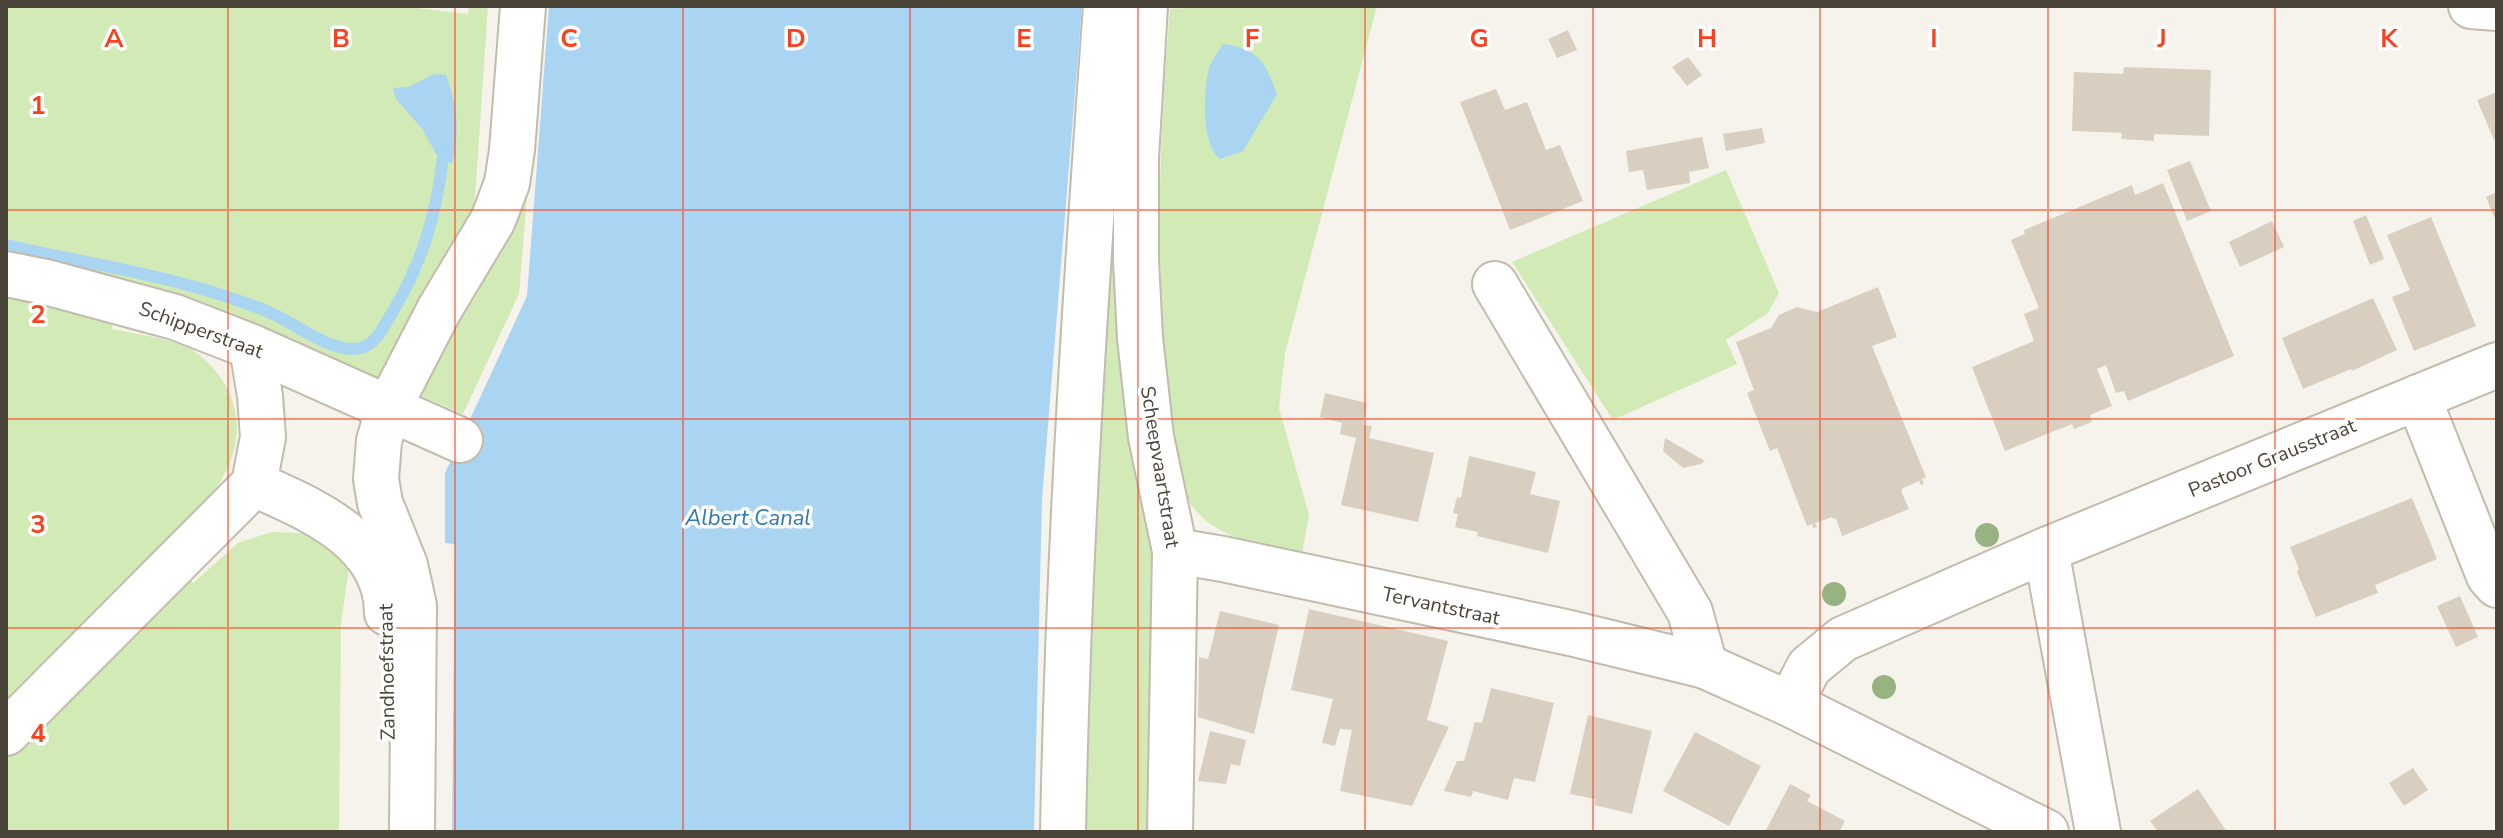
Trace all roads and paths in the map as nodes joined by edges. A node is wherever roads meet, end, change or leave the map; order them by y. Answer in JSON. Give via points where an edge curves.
{"nodes":[{"id":1,"x":523,"y":6,"type":"edge"},
{"id":2,"x":1106,"y":6,"type":"edge"},
{"id":3,"x":1145,"y":6,"type":"edge"},
{"id":4,"x":2471,"y":6,"type":"edge"},
{"id":5,"x":2497,"y":8,"type":"edge"},
{"id":6,"x":6,"y":274,"type":"edge"},
{"id":7,"x":1495,"y":284,"type":"dead end"},
{"id":8,"x":252,"y":347,"type":"junction"},
{"id":9,"x":2497,"y":365,"type":"edge"},
{"id":10,"x":2418,"y":397,"type":"junction"},
{"id":11,"x":389,"y":407,"type":"junction"},
{"id":12,"x":460,"y":440,"type":"dead end"},
{"id":13,"x":254,"y":484,"type":"junction"},
{"id":14,"x":2046,"y":550,"type":"junction"},
{"id":15,"x":1175,"y":551,"type":"junction"},
{"id":16,"x":2497,"y":585,"type":"edge"},
{"id":17,"x":1705,"y":666,"type":"junction"},
{"id":18,"x":1790,"y":704,"type":"junction"},
{"id":19,"x":6,"y":733,"type":"edge"},
{"id":20,"x":388,"y":832,"type":"edge"},
{"id":21,"x":412,"y":832,"type":"edge"},
{"id":22,"x":1063,"y":832,"type":"edge"},
{"id":23,"x":1170,"y":832,"type":"edge"},
{"id":24,"x":2046,"y":832,"type":"edge"},
{"id":25,"x":2098,"y":832,"type":"edge"}],
"edges":[{"from":1,"to":11,"type":"street","via":[[507,183],[493,220]]},
{"from":2,"to":22,"type":"street","via":[[1086,283]]},
{"from":3,"to":15,"type":"street","name":"Scheepvaartstraat","via":[[1136,158],[1139,307],[1151,437]]},
{"from":4,"to":5,"type":"street"},
{"from":6,"to":8,"type":"street","name":"Schipperstraat","via":[[175,317]]},
{"from":7,"to":17,"type":"street","via":[[1690,612]]},
{"from":8,"to":11,"type":"street","name":"Schipperstraat"},
{"from":8,"to":13,"type":"street","via":[[263,437]]},
{"from":9,"to":10,"type":"street","name":"Pastoor Grausstraat"},
{"from":10,"to":14,"type":"street","name":"Pastoor Grausstraat"},
{"from":10,"to":16,"type":"street"},
{"from":11,"to":12,"type":"street","name":"Schipperstraat"},
{"from":11,"to":21,"type":"street","via":[[376,479],[414,606]]},
{"from":13,"to":19,"type":"street"},
{"from":13,"to":20,"type":"street","name":"Zandhoefstraat","via":[[315,511],[347,534],[381,578],[387,603]]},
{"from":14,"to":18,"type":"street","name":"Pastoor Grausstraat","via":[[1843,639],[1809,667]]},
{"from":14,"to":25,"type":"street"},
{"from":15,"to":17,"type":"street","name":"Tervantstraat"},
{"from":15,"to":23,"type":"street","name":"Scheepvaartstraat"},
{"from":17,"to":18,"type":"street","name":"Tervantstraat"},
{"from":18,"to":24,"type":"street","name":"Tervantstraat"}]}
